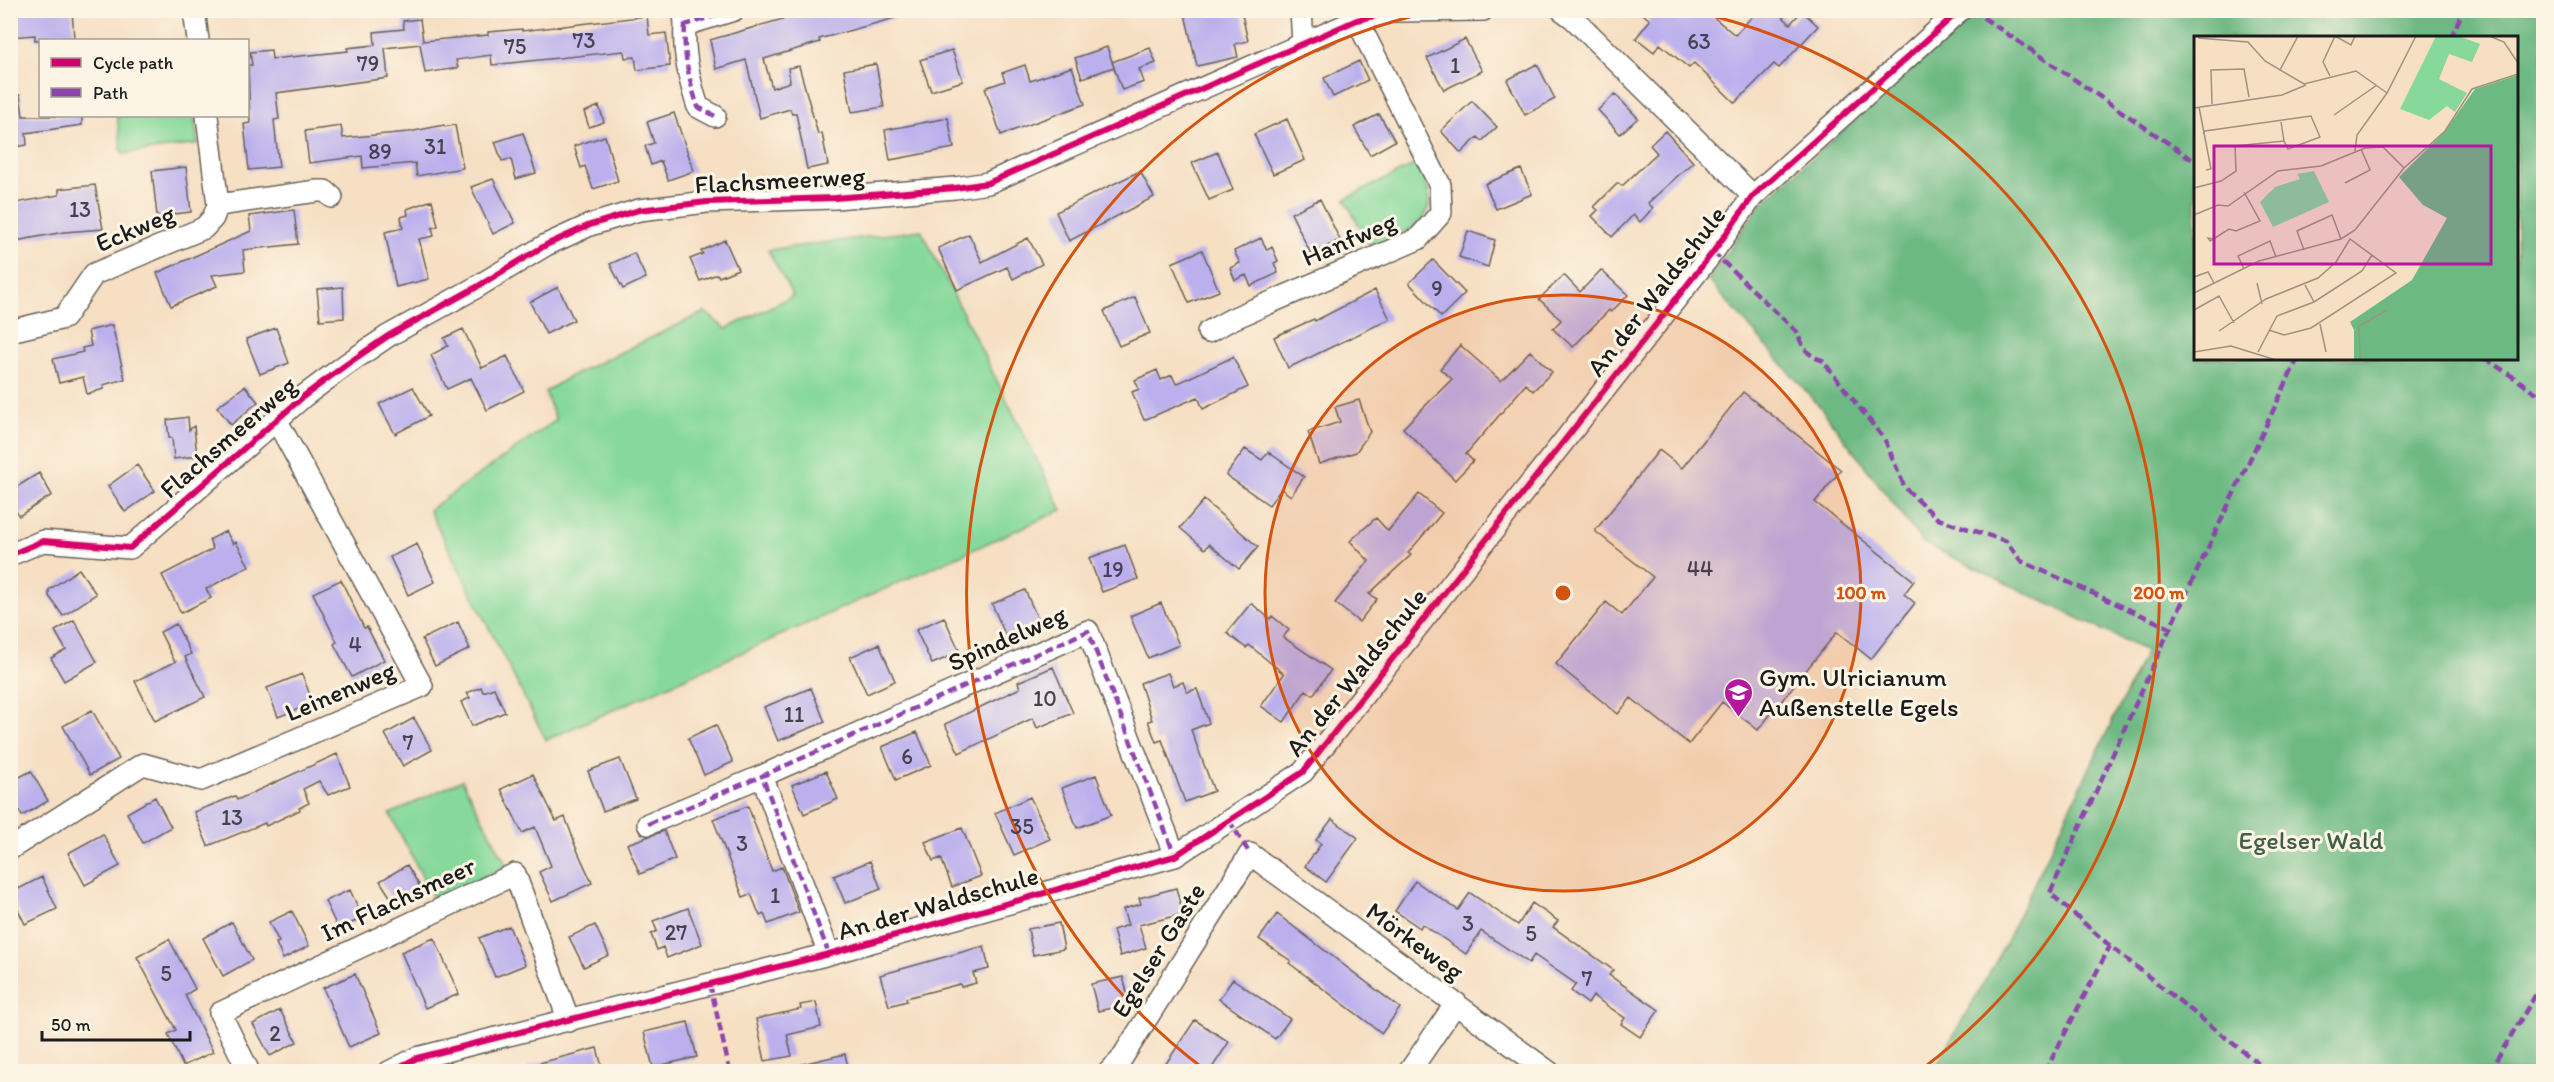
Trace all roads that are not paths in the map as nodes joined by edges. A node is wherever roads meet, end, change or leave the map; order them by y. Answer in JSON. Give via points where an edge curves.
{"nodes":[{"id":1,"x":194,"y":10,"type":"edge"},
{"id":2,"x":734,"y":10,"type":"edge"},
{"id":3,"x":1301,"y":10,"type":"edge"},
{"id":4,"x":1483,"y":10,"type":"edge"},
{"id":5,"x":1562,"y":10,"type":"edge"},
{"id":6,"x":1960,"y":10,"type":"edge"},
{"id":7,"x":684,"y":18,"type":"edge"},
{"id":8,"x":1357,"y":20,"type":"junction"},
{"id":9,"x":198,"y":39,"type":"edge"},
{"id":10,"x":1303,"y":43,"type":"junction"},
{"id":11,"x":715,"y":116,"type":"dead end"},
{"id":12,"x":207,"y":117,"type":"edge"},
{"id":13,"x":1753,"y":196,"type":"junction"},
{"id":14,"x":332,"y":197,"type":"dead end"},
{"id":15,"x":218,"y":205,"type":"junction"},
{"id":16,"x":10,"y":331,"type":"edge"},
{"id":17,"x":1208,"y":332,"type":"dead end"},
{"id":18,"x":277,"y":421,"type":"junction"},
{"id":19,"x":10,"y":555,"type":"edge"},
{"id":20,"x":762,"y":776,"type":"junction"},
{"id":21,"x":648,"y":824,"type":"dead end"},
{"id":22,"x":10,"y":849,"type":"edge"},
{"id":23,"x":1250,"y":854,"type":"joint"},
{"id":24,"x":1175,"y":856,"type":"junction"},
{"id":25,"x":829,"y":954,"type":"junction"},
{"id":26,"x":1456,"y":1003,"type":"junction"},
{"id":27,"x":569,"y":1021,"type":"junction"},
{"id":28,"x":249,"y":1071,"type":"edge"},
{"id":29,"x":389,"y":1071,"type":"edge"},
{"id":30,"x":1109,"y":1071,"type":"edge"},
{"id":31,"x":1409,"y":1071,"type":"edge"},
{"id":32,"x":1549,"y":1071,"type":"edge"}],
"edges":[{"from":1,"to":9,"type":"street"},
{"from":2,"to":7,"type":"street"},
{"from":3,"to":10,"type":"street"},
{"from":4,"to":8,"type":"street","name":"Flachsmeerweg","via":[[1395,11]]},
{"from":5,"to":13,"type":"street"},
{"from":6,"to":13,"type":"street","name":"An der Waldschule"},
{"from":7,"to":11,"type":"street","via":[[689,79],[698,107]]},
{"from":8,"to":10,"type":"street","name":"Flachsmeerweg"},
{"from":8,"to":17,"type":"street","name":"Hanfweg","via":[[1440,185],[1441,213],[1418,239]]},
{"from":10,"to":18,"type":"street","name":"Flachsmeerweg","via":[[988,183],[835,198],[707,202],[639,210],[590,225],[546,245],[388,336],[304,396]]},
{"from":12,"to":15,"type":"street"},
{"from":13,"to":24,"type":"street","name":"An der Waldschule","via":[[1303,772]]},
{"from":14,"to":15,"type":"street","via":[[326,191],[316,191]]},
{"from":15,"to":16,"type":"street","name":"Eckweg","via":[[204,228],[94,274],[64,318]]},
{"from":18,"to":19,"type":"street","name":"Flachsmeerweg","via":[[130,548],[44,541]]},
{"from":18,"to":22,"type":"street","name":"Leinenweg","via":[[422,686],[201,780],[143,764]]},
{"from":20,"to":21,"type":"street","name":"Spindelweg"},
{"from":20,"to":24,"type":"street","name":"Spindelweg","via":[[1088,631]]},
{"from":20,"to":25,"type":"street"},
{"from":23,"to":26,"type":"street","name":"Mörkeweg"},
{"from":23,"to":30,"type":"street","name":"Egelser Gaste","via":[[1120,1061]]},
{"from":24,"to":25,"type":"street","name":"An der Waldschule"},
{"from":25,"to":27,"type":"street","name":"An der Waldschule"},
{"from":26,"to":31,"type":"street"},
{"from":26,"to":32,"type":"street","name":"Mörkeweg"},
{"from":27,"to":28,"type":"street","name":"Im Flachsmeer","via":[[515,874],[220,1013]]},
{"from":27,"to":29,"type":"street","name":"An der Waldschule","via":[[417,1058]]}]}
